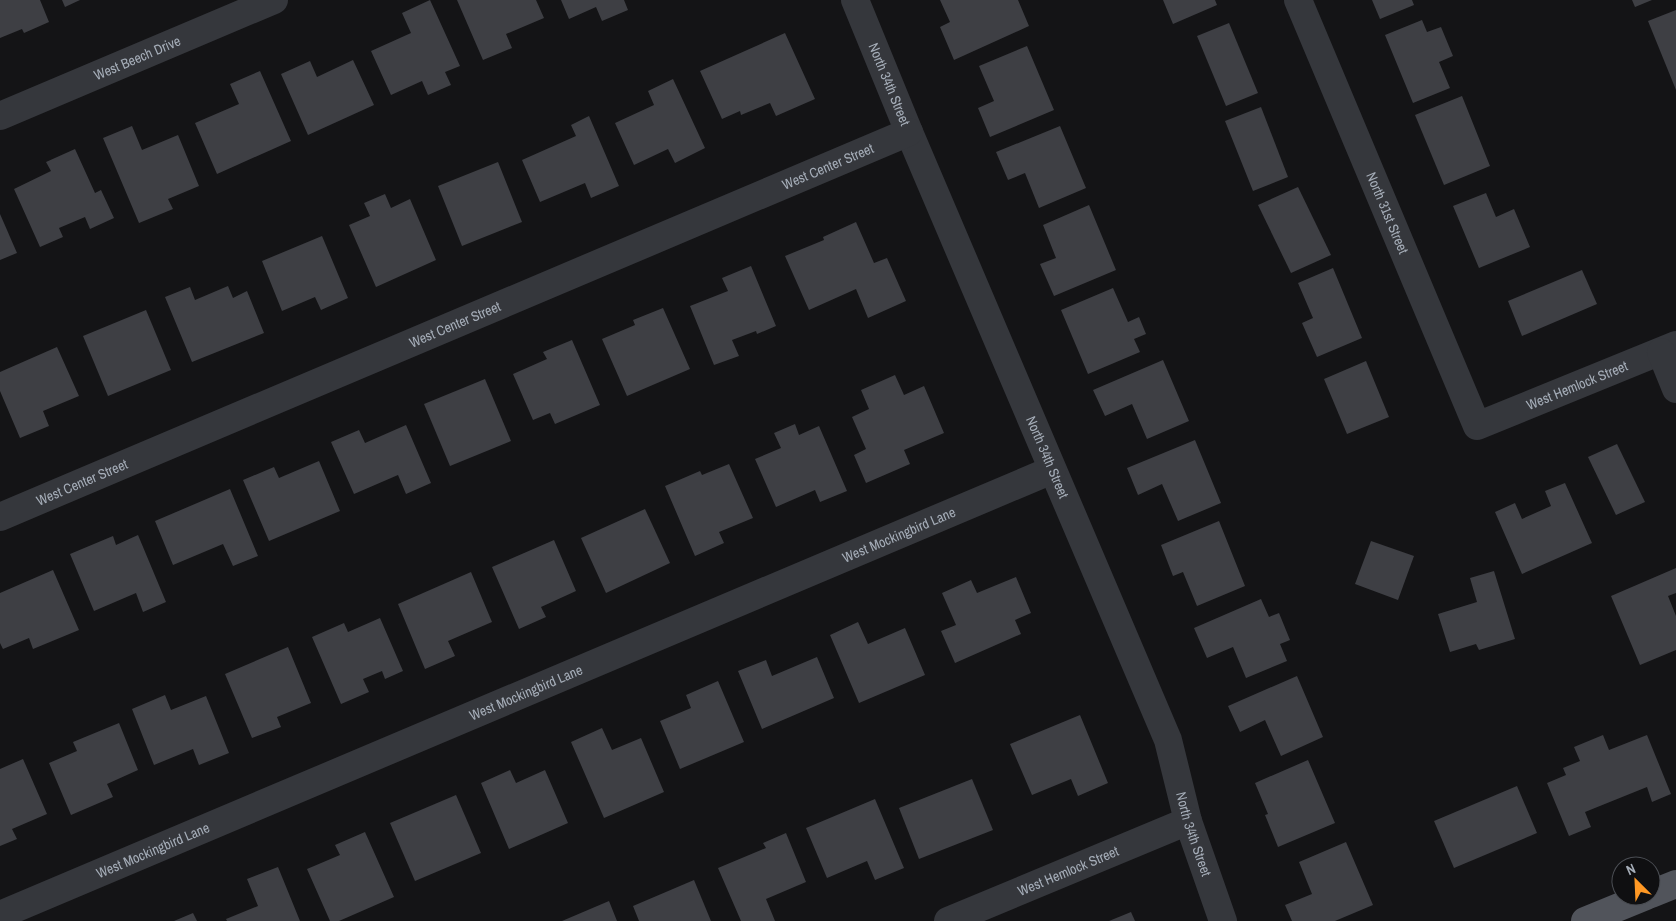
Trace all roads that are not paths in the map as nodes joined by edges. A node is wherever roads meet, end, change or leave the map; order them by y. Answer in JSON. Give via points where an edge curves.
{"nodes":[{"id":1,"x":274,"y":0,"type":"edge"},
{"id":2,"x":855,"y":0,"type":"edge"},
{"id":3,"x":1298,"y":0,"type":"edge"},
{"id":4,"x":0,"y":116,"type":"edge"},
{"id":5,"x":909,"y":132,"type":"junction"},
{"id":6,"x":1668,"y":349,"type":"edge"},
{"id":7,"x":1676,"y":388,"type":"edge"},
{"id":8,"x":1477,"y":426,"type":"joint"},
{"id":9,"x":1052,"y":470,"type":"junction"},
{"id":10,"x":0,"y":517,"type":"edge"},
{"id":11,"x":1188,"y":821,"type":"junction"},
{"id":12,"x":1676,"y":884,"type":"edge"},
{"id":13,"x":1661,"y":890,"type":"edge"},
{"id":14,"x":1622,"y":906,"type":"edge"},
{"id":15,"x":0,"y":914,"type":"edge"},
{"id":16,"x":948,"y":921,"type":"edge"},
{"id":17,"x":1223,"y":921,"type":"edge"},
{"id":18,"x":1585,"y":921,"type":"edge"}],
"edges":[{"from":1,"to":4,"type":"street","name":"West Beech Drive"},
{"from":2,"to":5,"type":"street","name":"North 34th Street"},
{"from":3,"to":8,"type":"street","name":"North 31st Street"},
{"from":5,"to":9,"type":"street","name":"North 34th Street"},
{"from":5,"to":10,"type":"street","name":"West Center Street"},
{"from":6,"to":7,"type":"street"},
{"from":6,"to":8,"type":"street","name":"West Hemlock Street"},
{"from":9,"to":11,"type":"street","name":"North 34th Street","via":[[1168,740]]},
{"from":9,"to":15,"type":"street","name":"West Mockingbird Lane"},
{"from":11,"to":16,"type":"street","name":"West Hemlock Street"},
{"from":11,"to":17,"type":"street","name":"North 34th Street"},
{"from":12,"to":13,"type":"main road"},
{"from":14,"to":18,"type":"main road"}]}
